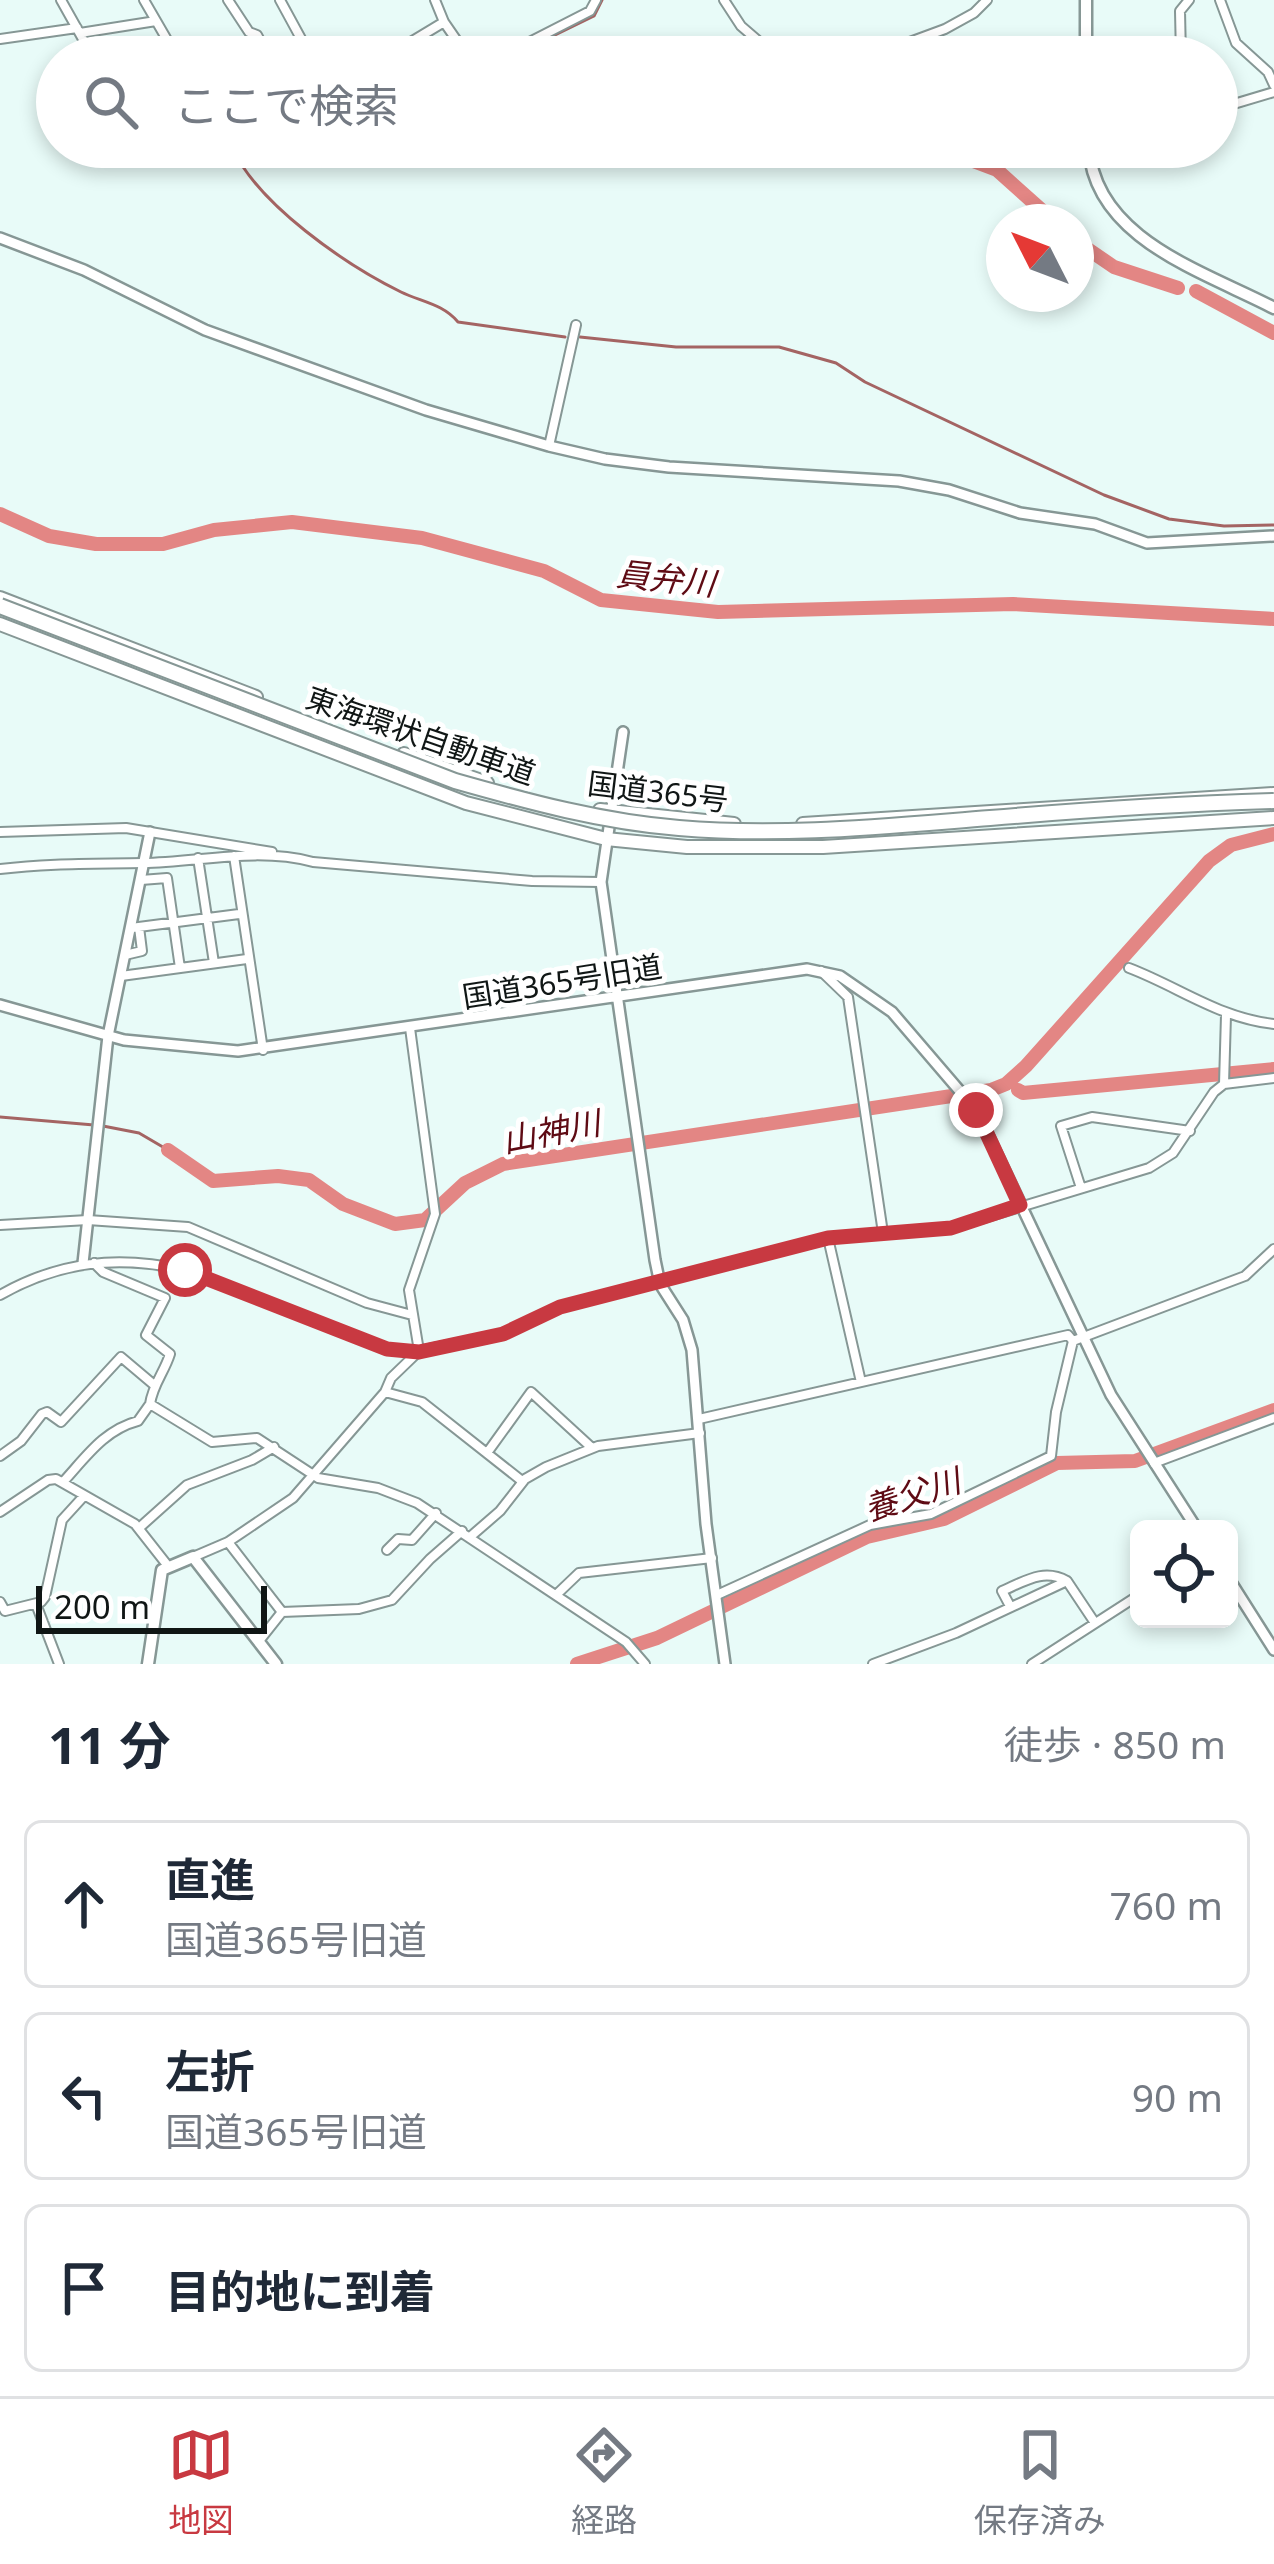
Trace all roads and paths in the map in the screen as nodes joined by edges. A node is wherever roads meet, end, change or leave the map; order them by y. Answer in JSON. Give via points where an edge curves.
{"nodes":[{"id":1,"x":61,"y":0,"type":"edge"},
{"id":2,"x":144,"y":0,"type":"edge"},
{"id":3,"x":228,"y":0,"type":"edge"},
{"id":4,"x":280,"y":0,"type":"edge"},
{"id":5,"x":434,"y":0,"type":"edge"},
{"id":6,"x":596,"y":0,"type":"edge"},
{"id":7,"x":724,"y":0,"type":"edge"},
{"id":8,"x":987,"y":0,"type":"edge"},
{"id":9,"x":1086,"y":0,"type":"edge"},
{"id":10,"x":1189,"y":0,"type":"edge"},
{"id":11,"x":1220,"y":0,"type":"edge"},
{"id":12,"x":155,"y":21,"type":"junction"},
{"id":13,"x":444,"y":22,"type":"junction"},
{"id":14,"x":78,"y":31,"type":"junction"},
{"id":15,"x":81,"y":36,"type":"edge"},
{"id":16,"x":165,"y":36,"type":"edge"},
{"id":17,"x":258,"y":36,"type":"edge"},
{"id":18,"x":301,"y":36,"type":"edge"},
{"id":19,"x":421,"y":36,"type":"edge"},
{"id":20,"x":454,"y":36,"type":"edge"},
{"id":21,"x":541,"y":36,"type":"edge"},
{"id":22,"x":753,"y":36,"type":"edge"},
{"id":23,"x":926,"y":36,"type":"edge"},
{"id":24,"x":1086,"y":36,"type":"edge"},
{"id":25,"x":1181,"y":36,"type":"edge"},
{"id":26,"x":1233,"y":36,"type":"edge"},
{"id":27,"x":0,"y":39,"type":"edge"},
{"id":28,"x":1238,"y":45,"type":"edge"},
{"id":29,"x":1274,"y":88,"type":"edge"},
{"id":30,"x":1238,"y":101,"type":"edge"},
{"id":31,"x":1094,"y":168,"type":"edge"},
{"id":32,"x":0,"y":238,"type":"edge"},
{"id":33,"x":1274,"y":308,"type":"edge"},
{"id":34,"x":576,"y":325,"type":"dead end"},
{"id":35,"x":549,"y":446,"type":"junction"},
{"id":36,"x":1274,"y":536,"type":"edge"},
{"id":37,"x":0,"y":602,"type":"edge"},
{"id":38,"x":0,"y":624,"type":"edge"},
{"id":39,"x":623,"y":732,"type":"dead end"},
{"id":40,"x":1274,"y":798,"type":"edge"},
{"id":41,"x":610,"y":812,"type":"junction"},
{"id":42,"x":1274,"y":818,"type":"edge"},
{"id":43,"x":0,"y":832,"type":"edge"},
{"id":44,"x":150,"y":832,"type":"junction"},
{"id":45,"x":606,"y":839,"type":"junction"},
{"id":46,"x":286,"y":855,"type":"junction"},
{"id":47,"x":234,"y":856,"type":"junction"},
{"id":48,"x":198,"y":858,"type":"junction"},
{"id":49,"x":145,"y":863,"type":"junction"},
{"id":50,"x":0,"y":869,"type":"edge"},
{"id":51,"x":141,"y":880,"type":"junction"},
{"id":52,"x":601,"y":882,"type":"junction"},
{"id":53,"x":239,"y":914,"type":"junction"},
{"id":54,"x":207,"y":918,"type":"junction"},
{"id":55,"x":173,"y":922,"type":"junction"},
{"id":56,"x":135,"y":927,"type":"junction"},
{"id":57,"x":248,"y":959,"type":"junction"},
{"id":58,"x":214,"y":963,"type":"junction"},
{"id":59,"x":180,"y":968,"type":"junction"},
{"id":60,"x":1129,"y":968,"type":"dead end"},
{"id":61,"x":820,"y":970,"type":"junction"},
{"id":62,"x":121,"y":976,"type":"junction"},
{"id":63,"x":618,"y":997,"type":"junction"},
{"id":64,"x":0,"y":1005,"type":"edge"},
{"id":65,"x":1226,"y":1015,"type":"junction"},
{"id":66,"x":1274,"y":1024,"type":"edge"},
{"id":67,"x":410,"y":1028,"type":"junction"},
{"id":68,"x":108,"y":1036,"type":"junction"},
{"id":69,"x":263,"y":1050,"type":"junction"},
{"id":70,"x":1223,"y":1078,"type":"junction"},
{"id":71,"x":1274,"y":1078,"type":"edge"},
{"id":72,"x":1190,"y":1131,"type":"junction"},
{"id":73,"x":1081,"y":1188,"type":"junction"},
{"id":74,"x":1020,"y":1205,"type":"junction"},
{"id":75,"x":88,"y":1220,"type":"junction"},
{"id":76,"x":0,"y":1225,"type":"edge"},
{"id":77,"x":883,"y":1232,"type":"junction"},
{"id":78,"x":828,"y":1238,"type":"junction"},
{"id":79,"x":1274,"y":1249,"type":"edge"},
{"id":80,"x":88,"y":1262,"type":"junction"},
{"id":81,"x":660,"y":1284,"type":"junction"},
{"id":82,"x":0,"y":1294,"type":"edge"},
{"id":83,"x":412,"y":1316,"type":"junction"},
{"id":84,"x":1077,"y":1339,"type":"junction"},
{"id":85,"x":419,"y":1352,"type":"junction"},
{"id":86,"x":861,"y":1382,"type":"junction"},
{"id":87,"x":153,"y":1384,"type":"junction"},
{"id":88,"x":385,"y":1392,"type":"junction"},
{"id":89,"x":150,"y":1404,"type":"junction"},
{"id":90,"x":1274,"y":1418,"type":"edge"},
{"id":91,"x":699,"y":1419,"type":"junction"},
{"id":92,"x":700,"y":1433,"type":"junction"},
{"id":93,"x":274,"y":1447,"type":"junction"},
{"id":94,"x":592,"y":1448,"type":"junction"},
{"id":95,"x":487,"y":1453,"type":"junction"},
{"id":96,"x":0,"y":1456,"type":"edge"},
{"id":97,"x":1151,"y":1458,"type":"junction"},
{"id":98,"x":316,"y":1476,"type":"junction"},
{"id":99,"x":523,"y":1481,"type":"junction"},
{"id":100,"x":63,"y":1482,"type":"junction"},
{"id":101,"x":83,"y":1497,"type":"junction"},
{"id":102,"x":0,"y":1512,"type":"edge"},
{"id":103,"x":436,"y":1513,"type":"junction"},
{"id":104,"x":1191,"y":1520,"type":"edge"},
{"id":105,"x":139,"y":1528,"type":"junction"},
{"id":106,"x":466,"y":1534,"type":"junction"},
{"id":107,"x":228,"y":1542,"type":"junction"},
{"id":108,"x":387,"y":1550,"type":"dead end"},
{"id":109,"x":193,"y":1557,"type":"junction"},
{"id":110,"x":713,"y":1558,"type":"junction"},
{"id":111,"x":167,"y":1566,"type":"junction"},
{"id":112,"x":1067,"y":1581,"type":"junction"},
{"id":113,"x":1238,"y":1593,"type":"edge"},
{"id":114,"x":556,"y":1595,"type":"junction"},
{"id":115,"x":717,"y":1598,"type":"junction"},
{"id":116,"x":1130,"y":1601,"type":"edge"},
{"id":117,"x":36,"y":1604,"type":"junction"},
{"id":118,"x":1010,"y":1606,"type":"junction"},
{"id":119,"x":2,"y":1609,"type":"edge"},
{"id":120,"x":282,"y":1612,"type":"junction"},
{"id":121,"x":1095,"y":1623,"type":"junction"},
{"id":122,"x":258,"y":1642,"type":"junction"},
{"id":123,"x":1274,"y":1650,"type":"edge"},
{"id":124,"x":59,"y":1664,"type":"edge"},
{"id":125,"x":148,"y":1664,"type":"edge"},
{"id":126,"x":276,"y":1664,"type":"edge"},
{"id":127,"x":645,"y":1664,"type":"edge"},
{"id":128,"x":725,"y":1664,"type":"edge"},
{"id":129,"x":873,"y":1664,"type":"edge"},
{"id":130,"x":1032,"y":1664,"type":"edge"}],
"edges":[{"from":1,"to":14,"type":"street"},
{"from":2,"to":12,"type":"street"},
{"from":3,"to":17,"type":"street"},
{"from":4,"to":18,"type":"street"},
{"from":5,"to":13,"type":"street"},
{"from":6,"to":21,"type":"street"},
{"from":7,"to":22,"type":"street"},
{"from":8,"to":23,"type":"street"},
{"from":9,"to":24,"type":"main road"},
{"from":10,"to":25,"type":"street","via":[[1180,11]]},
{"from":11,"to":26,"type":"street"},
{"from":12,"to":14,"type":"street"},
{"from":12,"to":16,"type":"street"},
{"from":13,"to":19,"type":"street"},
{"from":13,"to":20,"type":"street"},
{"from":14,"to":15,"type":"street"},
{"from":14,"to":27,"type":"street"},
{"from":28,"to":29,"type":"street"},
{"from":29,"to":30,"type":"street"},
{"from":31,"to":33,"type":"main road","via":[[1121,221]]},
{"from":32,"to":35,"type":"street","via":[[206,331]]},
{"from":34,"to":35,"type":"street"},
{"from":35,"to":36,"type":"street","via":[[605,459],[950,490],[1147,543]]},
{"from":37,"to":40,"type":"highway","name":"東海環状自動車道","bridge":true,"via":[[455,781],[628,823],[797,832]]},
{"from":37,"to":41,"type":"highway","name":"国道365号","via":[[447,770]]},
{"from":38,"to":45,"type":"highway","name":"国道365号","via":[[446,796]]},
{"from":39,"to":41,"type":"street"},
{"from":40,"to":41,"type":"highway","name":"国道365号","via":[[768,825]]},
{"from":41,"to":45,"type":"street"},
{"from":42,"to":45,"type":"highway","name":"国道365号","via":[[823,847]]},
{"from":43,"to":44,"type":"street"},
{"from":44,"to":46,"type":"street"},
{"from":44,"to":49,"type":"street"},
{"from":45,"to":52,"type":"street"},
{"from":46,"to":47,"type":"street"},
{"from":46,"to":52,"type":"street"},
{"from":47,"to":48,"type":"street"},
{"from":47,"to":53,"type":"street"},
{"from":48,"to":49,"type":"street"},
{"from":48,"to":54,"type":"street"},
{"from":49,"to":50,"type":"street"},
{"from":49,"to":51,"type":"street"},
{"from":51,"to":55,"type":"street","via":[[167,878]]},
{"from":51,"to":56,"type":"street"},
{"from":52,"to":63,"type":"street"},
{"from":53,"to":54,"type":"street"},
{"from":53,"to":57,"type":"street"},
{"from":54,"to":55,"type":"street"},
{"from":54,"to":58,"type":"street"},
{"from":55,"to":56,"type":"street"},
{"from":55,"to":59,"type":"street"},
{"from":56,"to":62,"type":"street"},
{"from":57,"to":58,"type":"street"},
{"from":57,"to":69,"type":"street"},
{"from":58,"to":59,"type":"street"},
{"from":59,"to":62,"type":"street"},
{"from":60,"to":65,"type":"street"},
{"from":61,"to":63,"type":"street","name":"国道365号旧道"},
{"from":61,"to":74,"type":"street","via":[[880,1002],[943,1068],[976,1110]]},
{"from":61,"to":77,"type":"street","via":[[848,998]]},
{"from":62,"to":68,"type":"street"},
{"from":63,"to":67,"type":"street","name":"国道365号旧道"},
{"from":63,"to":81,"type":"street"},
{"from":64,"to":68,"type":"street","name":"国道365号旧道"},
{"from":65,"to":66,"type":"street"},
{"from":65,"to":70,"type":"street"},
{"from":67,"to":69,"type":"street","name":"国道365号旧道"},
{"from":67,"to":83,"type":"street","via":[[435,1209],[411,1277]]},
{"from":68,"to":69,"type":"street","name":"国道365号旧道"},
{"from":68,"to":75,"type":"street"},
{"from":70,"to":71,"type":"street"},
{"from":70,"to":72,"type":"street"},
{"from":72,"to":73,"type":"street","via":[[1158,1164]]},
{"from":72,"to":73,"type":"street","via":[[1092,1118],[1061,1126]]},
{"from":73,"to":74,"type":"street"},
{"from":74,"to":77,"type":"street","via":[[951,1228]]},
{"from":74,"to":84,"type":"street"},
{"from":75,"to":76,"type":"street"},
{"from":75,"to":80,"type":"street"},
{"from":75,"to":83,"type":"street","via":[[188,1227]]},
{"from":77,"to":78,"type":"street"},
{"from":78,"to":81,"type":"street"},
{"from":78,"to":86,"type":"street"},
{"from":79,"to":84,"type":"street","via":[[1245,1276]]},
{"from":80,"to":82,"type":"street"},
{"from":80,"to":85,"type":"street","via":[[185,1270],[387,1349]]},
{"from":80,"to":87,"type":"street","via":[[165,1298],[146,1335],[170,1354]]},
{"from":81,"to":85,"type":"street"},
{"from":81,"to":91,"type":"street","via":[[687,1329]]},
{"from":83,"to":85,"type":"street"},
{"from":84,"to":86,"type":"street"},
{"from":84,"to":97,"type":"street"},
{"from":84,"to":115,"type":"street","via":[[1051,1456],[931,1514],[870,1525]]},
{"from":85,"to":88,"type":"street"},
{"from":86,"to":91,"type":"street"},
{"from":87,"to":89,"type":"street"},
{"from":87,"to":96,"type":"street","via":[[121,1357],[61,1423],[42,1414]]},
{"from":88,"to":95,"type":"street","via":[[422,1402]]},
{"from":88,"to":98,"type":"street"},
{"from":89,"to":93,"type":"street","via":[[212,1442],[249,1436]]},
{"from":89,"to":100,"type":"street"},
{"from":90,"to":97,"type":"street"},
{"from":91,"to":92,"type":"street"},
{"from":92,"to":94,"type":"street"},
{"from":92,"to":110,"type":"street"},
{"from":93,"to":98,"type":"street"},
{"from":93,"to":105,"type":"street","via":[[187,1485]]},
{"from":94,"to":95,"type":"street","via":[[531,1393]]},
{"from":94,"to":99,"type":"street"},
{"from":95,"to":99,"type":"street"},
{"from":97,"to":104,"type":"street"},
{"from":98,"to":103,"type":"street","via":[[387,1490]]},
{"from":98,"to":107,"type":"street"},
{"from":99,"to":106,"type":"street","via":[[500,1511]]},
{"from":100,"to":101,"type":"street"},
{"from":100,"to":102,"type":"street","via":[[49,1480]]},
{"from":101,"to":105,"type":"street"},
{"from":101,"to":117,"type":"street","via":[[62,1520],[47,1593]]},
{"from":103,"to":106,"type":"street"},
{"from":103,"to":108,"type":"street","via":[[412,1540],[398,1539]]},
{"from":105,"to":111,"type":"street"},
{"from":106,"to":114,"type":"street"},
{"from":106,"to":120,"type":"street","via":[[392,1600]]},
{"from":107,"to":109,"type":"street"},
{"from":107,"to":120,"type":"street"},
{"from":109,"to":111,"type":"main road"},
{"from":109,"to":122,"type":"main road"},
{"from":110,"to":114,"type":"street","via":[[579,1573]]},
{"from":110,"to":115,"type":"street"},
{"from":111,"to":125,"type":"main road"},
{"from":112,"to":118,"type":"street"},
{"from":112,"to":118,"type":"street","via":[[1049,1574],[1020,1583],[1002,1591]]},
{"from":112,"to":121,"type":"street"},
{"from":113,"to":123,"type":"street"},
{"from":114,"to":127,"type":"street"},
{"from":115,"to":128,"type":"street"},
{"from":116,"to":121,"type":"street"},
{"from":117,"to":119,"type":"street"},
{"from":117,"to":124,"type":"street"},
{"from":118,"to":129,"type":"street"},
{"from":120,"to":122,"type":"street"},
{"from":121,"to":130,"type":"street"},
{"from":122,"to":126,"type":"main road"}]}
